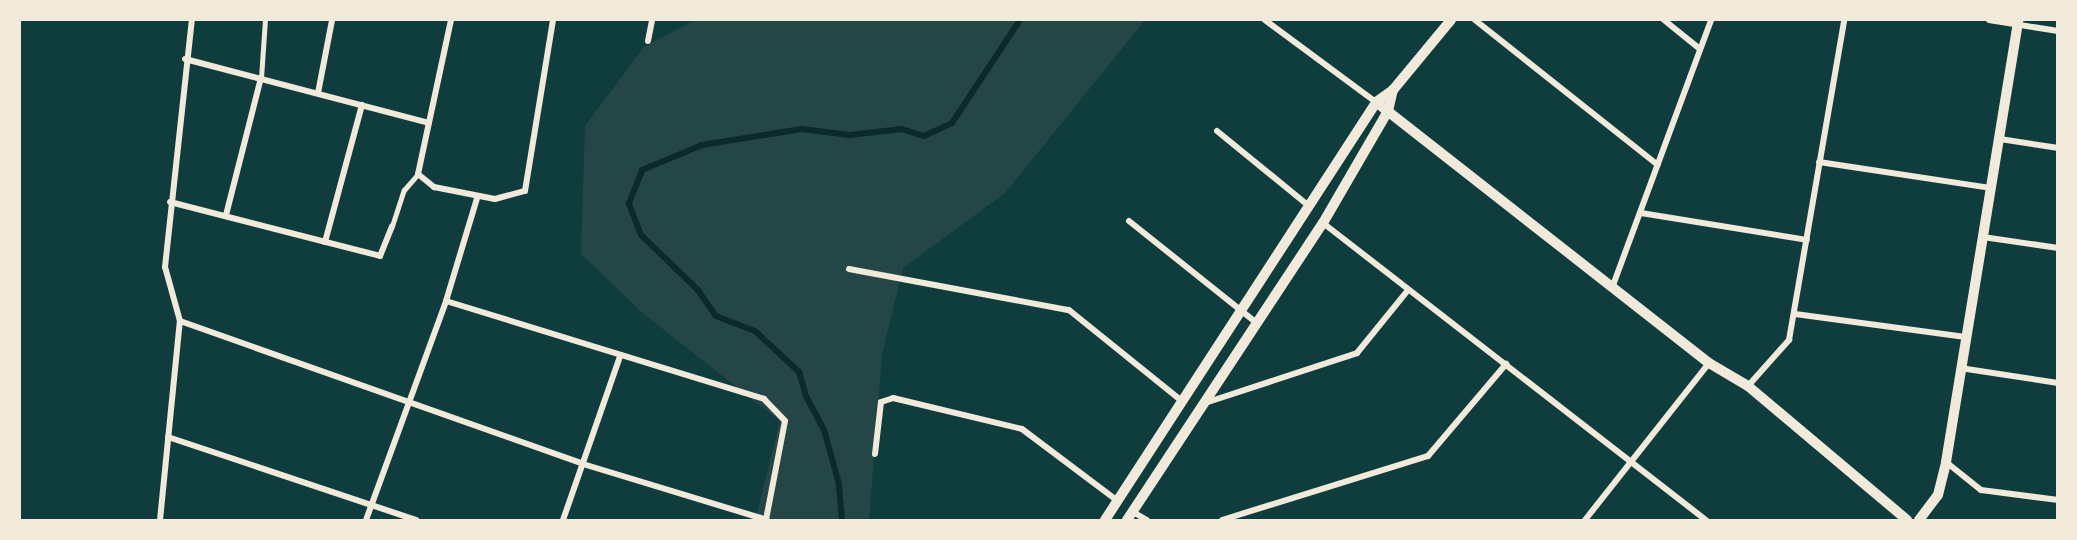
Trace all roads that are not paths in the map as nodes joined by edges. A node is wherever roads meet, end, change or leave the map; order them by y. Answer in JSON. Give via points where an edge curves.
{"nodes":[{"id":1,"x":192,"y":20,"type":"edge"},
{"id":2,"x":265,"y":20,"type":"edge"},
{"id":3,"x":332,"y":20,"type":"edge"},
{"id":4,"x":451,"y":20,"type":"edge"},
{"id":5,"x":553,"y":20,"type":"edge"},
{"id":6,"x":652,"y":20,"type":"edge"},
{"id":7,"x":1265,"y":20,"type":"edge"},
{"id":8,"x":1451,"y":20,"type":"edge"},
{"id":9,"x":1475,"y":20,"type":"edge"},
{"id":10,"x":1664,"y":20,"type":"edge"},
{"id":11,"x":1711,"y":20,"type":"edge"},
{"id":12,"x":1844,"y":20,"type":"edge"},
{"id":13,"x":1989,"y":20,"type":"edge"},
{"id":14,"x":2018,"y":22,"type":"edge"},
{"id":15,"x":2058,"y":31,"type":"edge"},
{"id":16,"x":648,"y":41,"type":"dead end"},
{"id":17,"x":1700,"y":49,"type":"junction"},
{"id":18,"x":185,"y":59,"type":"junction"},
{"id":19,"x":261,"y":78,"type":"junction"},
{"id":20,"x":1393,"y":90,"type":"junction"},
{"id":21,"x":318,"y":93,"type":"junction"},
{"id":22,"x":1376,"y":102,"type":"junction"},
{"id":23,"x":362,"y":105,"type":"junction"},
{"id":24,"x":1388,"y":111,"type":"junction"},
{"id":25,"x":429,"y":123,"type":"junction"},
{"id":26,"x":1218,"y":131,"type":"dead end"},
{"id":27,"x":2000,"y":139,"type":"junction"},
{"id":28,"x":2058,"y":148,"type":"edge"},
{"id":29,"x":1819,"y":162,"type":"junction"},
{"id":30,"x":1658,"y":165,"type":"junction"},
{"id":31,"x":418,"y":174,"type":"junction"},
{"id":32,"x":1990,"y":188,"type":"junction"},
{"id":33,"x":477,"y":198,"type":"junction"},
{"id":34,"x":170,"y":202,"type":"junction"},
{"id":35,"x":1309,"y":206,"type":"junction"},
{"id":36,"x":1641,"y":213,"type":"junction"},
{"id":37,"x":226,"y":215,"type":"junction"},
{"id":38,"x":1129,"y":221,"type":"dead end"},
{"id":39,"x":1323,"y":223,"type":"junction"},
{"id":40,"x":392,"y":226,"type":"joint"},
{"id":41,"x":1983,"y":237,"type":"junction"},
{"id":42,"x":1807,"y":240,"type":"junction"},
{"id":43,"x":325,"y":242,"type":"junction"},
{"id":44,"x":2058,"y":248,"type":"edge"},
{"id":45,"x":849,"y":269,"type":"dead end"},
{"id":46,"x":1612,"y":289,"type":"junction"},
{"id":47,"x":1408,"y":290,"type":"junction"},
{"id":48,"x":446,"y":301,"type":"junction"},
{"id":49,"x":1240,"y":311,"type":"junction"},
{"id":50,"x":1795,"y":314,"type":"junction"},
{"id":51,"x":180,"y":321,"type":"junction"},
{"id":52,"x":1257,"y":323,"type":"junction"},
{"id":53,"x":1965,"y":337,"type":"junction"},
{"id":54,"x":620,"y":356,"type":"junction"},
{"id":55,"x":1709,"y":363,"type":"junction"},
{"id":56,"x":1506,"y":364,"type":"junction"},
{"id":57,"x":1960,"y":368,"type":"junction"},
{"id":58,"x":2058,"y":383,"type":"edge"},
{"id":59,"x":1748,"y":387,"type":"junction"},
{"id":60,"x":1184,"y":403,"type":"junction"},
{"id":61,"x":409,"y":404,"type":"junction"},
{"id":62,"x":1204,"y":404,"type":"junction"},
{"id":63,"x":168,"y":437,"type":"junction"},
{"id":64,"x":875,"y":454,"type":"dead end"},
{"id":65,"x":1946,"y":462,"type":"junction"},
{"id":66,"x":583,"y":464,"type":"junction"},
{"id":67,"x":1632,"y":465,"type":"junction"},
{"id":68,"x":2058,"y":500,"type":"edge"},
{"id":69,"x":1118,"y":501,"type":"junction"},
{"id":70,"x":371,"y":506,"type":"junction"},
{"id":71,"x":1130,"y":516,"type":"edge"},
{"id":72,"x":160,"y":520,"type":"edge"},
{"id":73,"x":366,"y":520,"type":"edge"},
{"id":74,"x":416,"y":520,"type":"edge"},
{"id":75,"x":563,"y":520,"type":"edge"},
{"id":76,"x":767,"y":520,"type":"edge"},
{"id":77,"x":1105,"y":520,"type":"edge"},
{"id":78,"x":1147,"y":520,"type":"edge"},
{"id":79,"x":1222,"y":520,"type":"edge"},
{"id":80,"x":1586,"y":520,"type":"edge"},
{"id":81,"x":1706,"y":520,"type":"edge"},
{"id":82,"x":1907,"y":520,"type":"edge"},
{"id":83,"x":1919,"y":520,"type":"edge"}],
"edges":[{"from":1,"to":18,"type":"street"},
{"from":2,"to":19,"type":"street"},
{"from":3,"to":21,"type":"street"},
{"from":4,"to":25,"type":"street"},
{"from":5,"to":33,"type":"street","via":[[525,192],[495,199]]},
{"from":6,"to":16,"type":"street"},
{"from":7,"to":22,"type":"street"},
{"from":8,"to":20,"type":"street"},
{"from":9,"to":30,"type":"street"},
{"from":10,"to":17,"type":"street"},
{"from":11,"to":17,"type":"street"},
{"from":12,"to":29,"type":"street"},
{"from":13,"to":14,"type":"street"},
{"from":14,"to":15,"type":"street"},
{"from":14,"to":27,"type":"street"},
{"from":17,"to":30,"type":"street"},
{"from":18,"to":19,"type":"street"},
{"from":18,"to":34,"type":"street"},
{"from":19,"to":21,"type":"street"},
{"from":19,"to":37,"type":"street"},
{"from":20,"to":22,"type":"street"},
{"from":20,"to":24,"type":"street"},
{"from":21,"to":23,"type":"street"},
{"from":22,"to":24,"type":"street"},
{"from":22,"to":35,"type":"street"},
{"from":23,"to":25,"type":"street"},
{"from":23,"to":43,"type":"street"},
{"from":24,"to":39,"type":"street"},
{"from":24,"to":46,"type":"street"},
{"from":25,"to":31,"type":"street"},
{"from":26,"to":35,"type":"street"},
{"from":27,"to":28,"type":"street"},
{"from":27,"to":32,"type":"street"},
{"from":29,"to":32,"type":"street"},
{"from":29,"to":42,"type":"street"},
{"from":30,"to":36,"type":"street"},
{"from":31,"to":33,"type":"street","via":[[434,187]]},
{"from":31,"to":40,"type":"street","via":[[404,190]]},
{"from":32,"to":41,"type":"street"},
{"from":33,"to":48,"type":"street"},
{"from":34,"to":37,"type":"street"},
{"from":34,"to":51,"type":"street","via":[[165,267]]},
{"from":35,"to":49,"type":"street"},
{"from":36,"to":42,"type":"street"},
{"from":36,"to":46,"type":"street"},
{"from":37,"to":43,"type":"street"},
{"from":38,"to":49,"type":"street"},
{"from":39,"to":47,"type":"street"},
{"from":39,"to":52,"type":"street"},
{"from":40,"to":43,"type":"street","via":[[380,256]]},
{"from":41,"to":44,"type":"street"},
{"from":41,"to":53,"type":"street"},
{"from":42,"to":50,"type":"street"},
{"from":45,"to":60,"type":"street","via":[[1069,310]]},
{"from":46,"to":55,"type":"street"},
{"from":47,"to":56,"type":"street"},
{"from":47,"to":62,"type":"street","via":[[1357,353]]},
{"from":48,"to":54,"type":"street"},
{"from":48,"to":61,"type":"street"},
{"from":49,"to":52,"type":"street"},
{"from":49,"to":60,"type":"street"},
{"from":50,"to":53,"type":"street"},
{"from":50,"to":59,"type":"street","via":[[1789,340]]},
{"from":51,"to":61,"type":"street"},
{"from":51,"to":63,"type":"street"},
{"from":52,"to":62,"type":"street"},
{"from":53,"to":57,"type":"street"},
{"from":54,"to":66,"type":"street"},
{"from":54,"to":76,"type":"street","via":[[764,399],[784,421]]},
{"from":55,"to":59,"type":"street"},
{"from":55,"to":67,"type":"street"},
{"from":56,"to":67,"type":"street"},
{"from":56,"to":79,"type":"street","via":[[1428,456]]},
{"from":57,"to":58,"type":"street"},
{"from":57,"to":65,"type":"street"},
{"from":59,"to":82,"type":"street"},
{"from":60,"to":69,"type":"street"},
{"from":61,"to":66,"type":"street"},
{"from":61,"to":70,"type":"street"},
{"from":62,"to":71,"type":"street"},
{"from":63,"to":70,"type":"street"},
{"from":63,"to":72,"type":"street"},
{"from":64,"to":69,"type":"street","via":[[881,402],[893,398],[1022,429]]},
{"from":65,"to":68,"type":"street","via":[[1981,490]]},
{"from":65,"to":83,"type":"street","via":[[1938,495]]},
{"from":66,"to":75,"type":"street"},
{"from":66,"to":76,"type":"street"},
{"from":67,"to":80,"type":"street"},
{"from":67,"to":81,"type":"street"},
{"from":69,"to":77,"type":"street"},
{"from":70,"to":73,"type":"street"},
{"from":70,"to":74,"type":"street"},
{"from":71,"to":78,"type":"street"}]}
